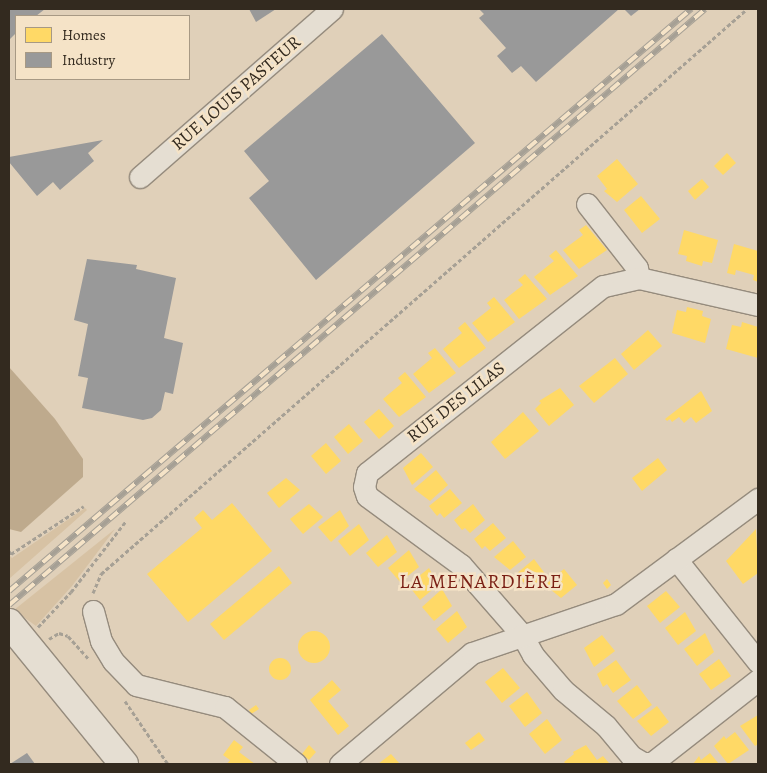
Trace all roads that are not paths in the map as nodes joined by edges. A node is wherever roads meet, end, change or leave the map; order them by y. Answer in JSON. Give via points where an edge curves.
{"nodes":[{"id":1,"x":332,"y":9,"type":"edge"},
{"id":2,"x":140,"y":176,"type":"dead end"},
{"id":3,"x":591,"y":210,"type":"dead end"},
{"id":4,"x":639,"y":278,"type":"junction"},
{"id":5,"x":758,"y":305,"type":"edge"},
{"id":6,"x":758,"y":499,"type":"edge"},
{"id":7,"x":676,"y":560,"type":"junction"},
{"id":8,"x":93,"y":611,"type":"road end"},
{"id":9,"x":9,"y":622,"type":"edge"},
{"id":10,"x":522,"y":635,"type":"junction"},
{"id":11,"x":758,"y":662,"type":"edge"},
{"id":12,"x":758,"y":680,"type":"edge"},
{"id":13,"x":124,"y":764,"type":"edge"},
{"id":14,"x":296,"y":764,"type":"edge"},
{"id":15,"x":340,"y":764,"type":"edge"}],
"edges":[{"from":1,"to":2,"type":"street","name":"RUE LOUIS PASTEUR"},
{"from":3,"to":4,"type":"street","via":[[637,268]]},
{"from":4,"to":5,"type":"street","name":"RUE DES LILAS"},
{"from":4,"to":10,"type":"street","name":"RUE DES LILAS","via":[[603,286],[367,473],[364,488],[368,496],[461,565]]},
{"from":6,"to":7,"type":"street"},
{"from":7,"to":10,"type":"street","via":[[616,604]]},
{"from":7,"to":11,"type":"street"},
{"from":8,"to":14,"type":"street","via":[[101,641],[113,661],[136,685],[225,707]]},
{"from":9,"to":13,"type":"street","via":[[34,639]]},
{"from":10,"to":12,"type":"street","via":[[533,655],[563,690],[606,726],[631,756],[643,763],[652,763]]},
{"from":10,"to":15,"type":"street","via":[[472,653]]}]}
